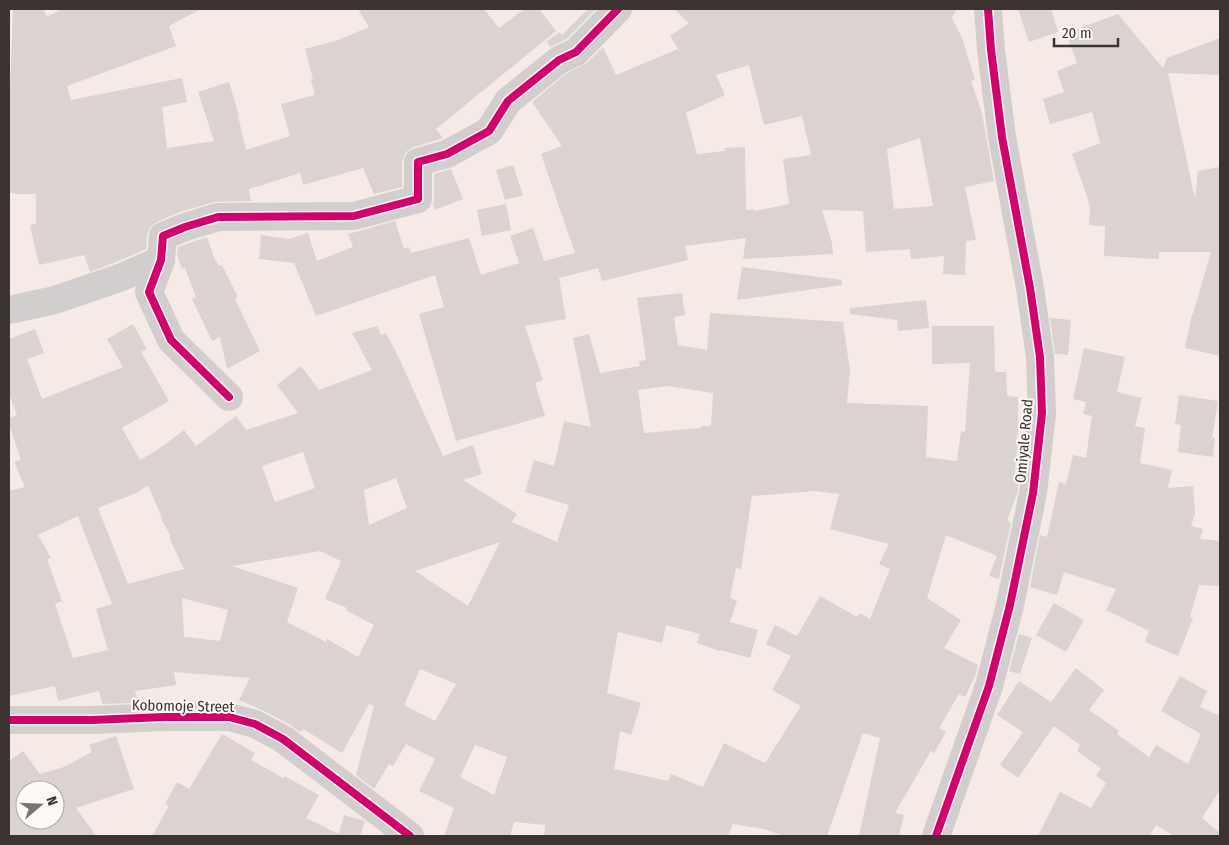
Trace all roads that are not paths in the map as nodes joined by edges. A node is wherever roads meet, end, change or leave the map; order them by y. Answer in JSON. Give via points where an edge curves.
{"nodes":[{"id":1,"x":618,"y":9,"type":"edge"},
{"id":2,"x":988,"y":9,"type":"edge"},
{"id":3,"x":161,"y":260,"type":"junction"},
{"id":4,"x":9,"y":310,"type":"edge"},
{"id":5,"x":229,"y":397,"type":"dead end"},
{"id":6,"x":9,"y":720,"type":"edge"},
{"id":7,"x":410,"y":836,"type":"edge"},
{"id":8,"x":936,"y":836,"type":"edge"}],
"edges":[{"from":1,"to":3,"type":"street","via":[[576,52],[559,60],[508,101],[489,131],[447,154],[418,162],[418,199],[354,216],[218,217],[163,236]]},
{"from":2,"to":8,"type":"street","name":"Omiyale Road","via":[[1002,137],[1040,357],[1042,413],[1033,492],[1008,614],[989,686]]},
{"from":3,"to":4,"type":"street","via":[[55,300]]},
{"from":3,"to":5,"type":"street","via":[[149,292],[171,340]]},
{"from":6,"to":7,"type":"street","name":"Kobomoje Street","via":[[229,717],[255,724],[283,739]]}]}
